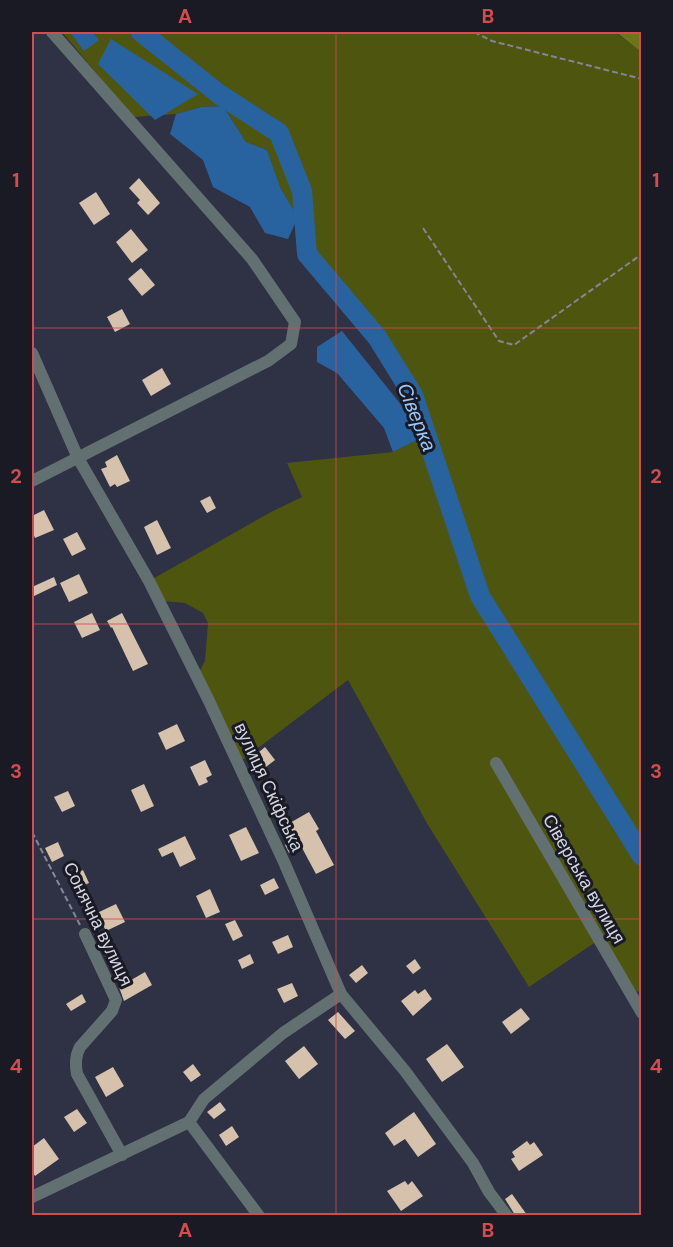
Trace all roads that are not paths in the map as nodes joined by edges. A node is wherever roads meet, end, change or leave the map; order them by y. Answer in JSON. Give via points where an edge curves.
{"nodes":[{"id":1,"x":52,"y":32,"type":"edge"},
{"id":2,"x":32,"y":353,"type":"edge"},
{"id":3,"x":78,"y":458,"type":"junction"},
{"id":4,"x":32,"y":481,"type":"edge"},
{"id":5,"x":496,"y":763,"type":"dead end"},
{"id":6,"x":85,"y":934,"type":"road end"},
{"id":7,"x":341,"y":994,"type":"junction"},
{"id":8,"x":642,"y":1013,"type":"edge"},
{"id":9,"x":189,"y":1122,"type":"junction"},
{"id":10,"x":123,"y":1155,"type":"junction"},
{"id":11,"x":32,"y":1197,"type":"edge"},
{"id":12,"x":259,"y":1215,"type":"edge"},
{"id":13,"x":507,"y":1215,"type":"edge"}],
"edges":[{"from":1,"to":3,"type":"street","via":[[252,259],[296,322],[291,344],[268,361]]},
{"from":2,"to":3,"type":"street","name":"вулиця Скіфська"},
{"from":3,"to":4,"type":"street"},
{"from":3,"to":7,"type":"street","name":"вулиця Скіфська","via":[[149,581],[205,692]]},
{"from":5,"to":8,"type":"street","name":"Сіверська вулиця"},
{"from":6,"to":10,"type":"street","name":"Сонячна вулиця","via":[[116,1000],[112,1011],[80,1047],[75,1065]]},
{"from":7,"to":9,"type":"street","via":[[283,1033],[204,1099]]},
{"from":7,"to":13,"type":"street","name":"вулиця Скіфська","via":[[405,1071]]},
{"from":9,"to":10,"type":"street"},
{"from":9,"to":12,"type":"street"},
{"from":10,"to":11,"type":"street"}]}
